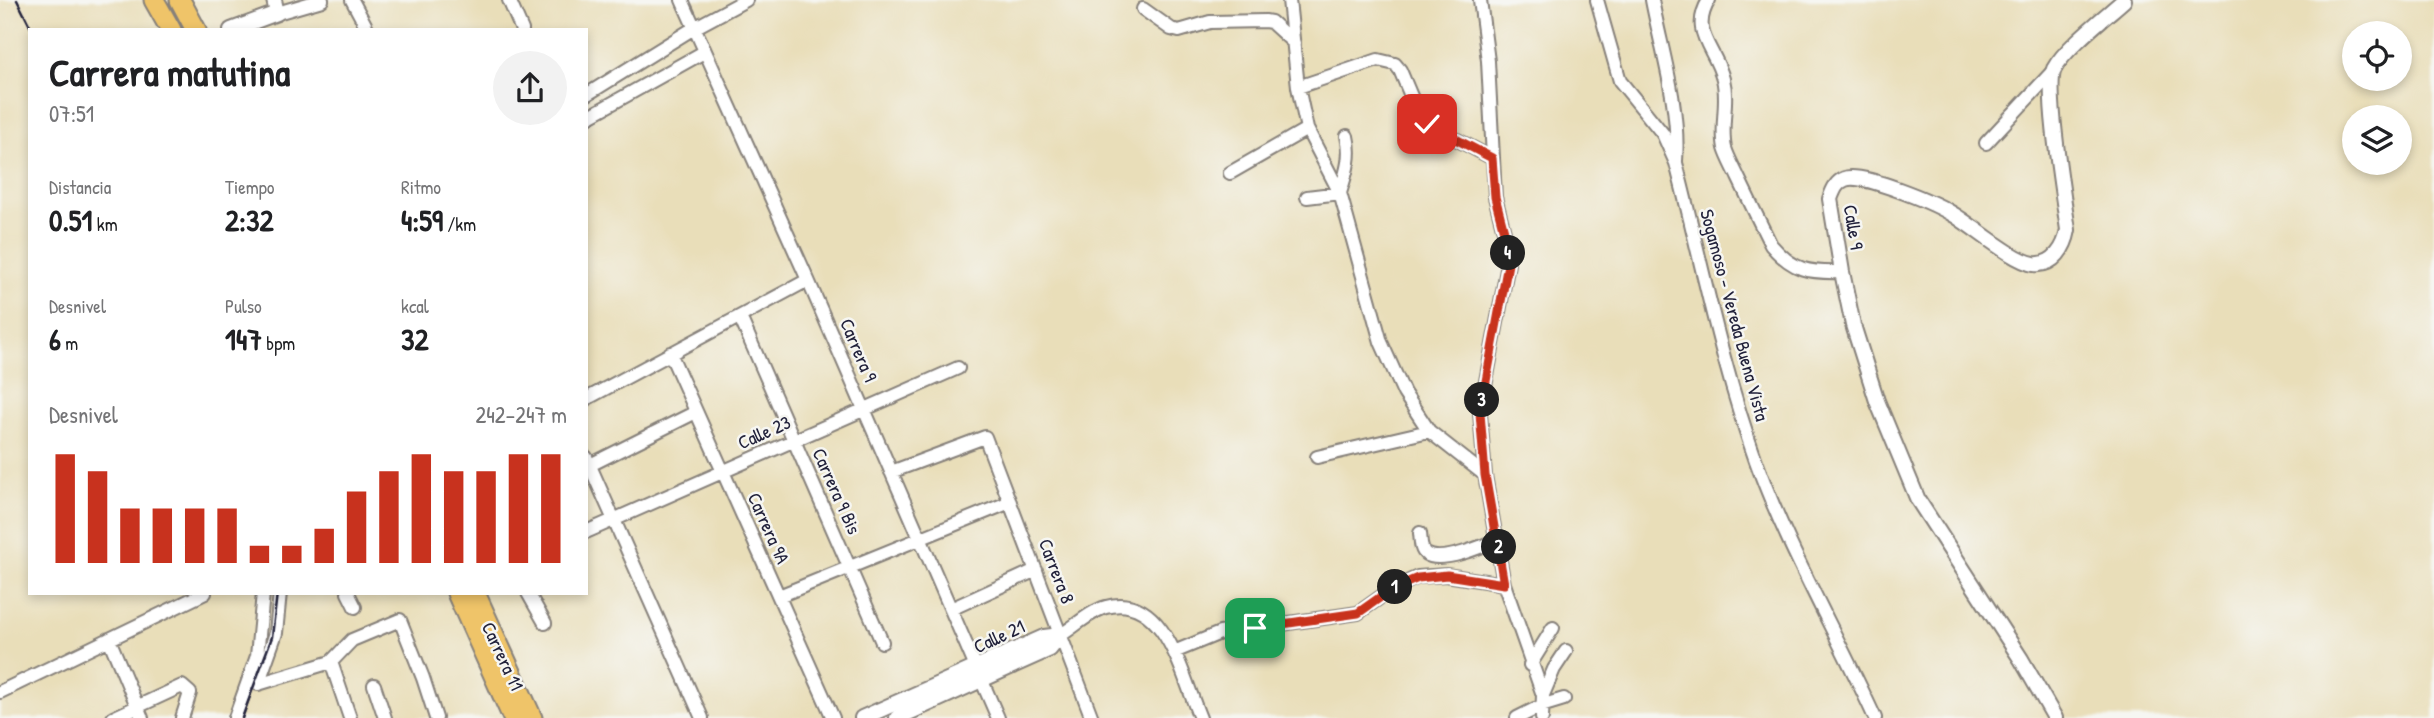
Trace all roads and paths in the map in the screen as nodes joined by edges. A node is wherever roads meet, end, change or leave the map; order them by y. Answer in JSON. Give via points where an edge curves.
{"nodes":[{"id":1,"x":154,"y":0,"type":"edge"},
{"id":2,"x":180,"y":0,"type":"edge"},
{"id":3,"x":322,"y":0,"type":"edge"},
{"id":4,"x":352,"y":0,"type":"edge"},
{"id":5,"x":509,"y":0,"type":"edge"},
{"id":6,"x":682,"y":0,"type":"edge"},
{"id":7,"x":746,"y":0,"type":"edge"},
{"id":8,"x":1289,"y":0,"type":"edge"},
{"id":9,"x":1480,"y":0,"type":"edge"},
{"id":10,"x":1597,"y":0,"type":"edge"},
{"id":11,"x":1652,"y":0,"type":"edge"},
{"id":12,"x":1709,"y":0,"type":"edge"},
{"id":13,"x":2124,"y":0,"type":"edge"},
{"id":14,"x":275,"y":7,"type":"edge"},
{"id":15,"x":1143,"y":9,"type":"dead end"},
{"id":16,"x":170,"y":28,"type":"edge"},
{"id":17,"x":195,"y":28,"type":"edge"},
{"id":18,"x":235,"y":28,"type":"edge"},
{"id":19,"x":367,"y":28,"type":"edge"},
{"id":20,"x":521,"y":28,"type":"edge"},
{"id":21,"x":694,"y":28,"type":"junction"},
{"id":22,"x":1294,"y":43,"type":"junction"},
{"id":23,"x":704,"y":52,"type":"junction"},
{"id":24,"x":2053,"y":71,"type":"junction"},
{"id":25,"x":1298,"y":87,"type":"junction"},
{"id":26,"x":588,"y":94,"type":"edge"},
{"id":27,"x":588,"y":117,"type":"edge"},
{"id":28,"x":1307,"y":129,"type":"junction"},
{"id":29,"x":1347,"y":136,"type":"dead end"},
{"id":30,"x":1986,"y":144,"type":"dead end"},
{"id":31,"x":1492,"y":158,"type":"junction"},
{"id":32,"x":1676,"y":163,"type":"junction"},
{"id":33,"x":1230,"y":173,"type":"dead end"},
{"id":34,"x":1340,"y":193,"type":"junction"},
{"id":35,"x":1307,"y":197,"type":"dead end"},
{"id":36,"x":1842,"y":272,"type":"junction"},
{"id":37,"x":808,"y":280,"type":"junction"},
{"id":38,"x":740,"y":317,"type":"junction"},
{"id":39,"x":670,"y":353,"type":"junction"},
{"id":40,"x":958,"y":368,"type":"dead end"},
{"id":41,"x":588,"y":398,"type":"edge"},
{"id":42,"x":864,"y":409,"type":"junction"},
{"id":43,"x":696,"y":412,"type":"junction"},
{"id":44,"x":1429,"y":431,"type":"junction"},
{"id":45,"x":794,"y":440,"type":"junction"},
{"id":46,"x":1317,"y":457,"type":"dead end"},
{"id":47,"x":588,"y":461,"type":"edge"},
{"id":48,"x":723,"y":472,"type":"junction"},
{"id":49,"x":891,"y":472,"type":"junction"},
{"id":50,"x":1485,"y":475,"type":"junction"},
{"id":51,"x":1010,"y":502,"type":"junction"},
{"id":52,"x":614,"y":520,"type":"junction"},
{"id":53,"x":588,"y":531,"type":"edge"},
{"id":54,"x":1420,"y":533,"type":"dead end"},
{"id":55,"x":1498,"y":539,"type":"junction"},
{"id":56,"x":920,"y":540,"type":"junction"},
{"id":57,"x":850,"y":568,"type":"junction"},
{"id":58,"x":1036,"y":570,"type":"junction"},
{"id":59,"x":1504,"y":584,"type":"junction"},
{"id":60,"x":201,"y":595,"type":"edge"},
{"id":61,"x":264,"y":595,"type":"edge"},
{"id":62,"x":280,"y":595,"type":"edge"},
{"id":63,"x":349,"y":595,"type":"edge"},
{"id":64,"x":458,"y":595,"type":"edge"},
{"id":65,"x":476,"y":595,"type":"edge"},
{"id":66,"x":529,"y":595,"type":"edge"},
{"id":67,"x":779,"y":596,"type":"junction"},
{"id":68,"x":355,"y":607,"type":"dead end"},
{"id":69,"x":951,"y":610,"type":"junction"},
{"id":70,"x":545,"y":623,"type":"dead end"},
{"id":71,"x":1553,"y":628,"type":"dead end"},
{"id":72,"x":1061,"y":635,"type":"junction"},
{"id":73,"x":109,"y":639,"type":"junction"},
{"id":74,"x":882,"y":642,"type":"dead end"},
{"id":75,"x":1566,"y":650,"type":"dead end"},
{"id":76,"x":1174,"y":652,"type":"junction"},
{"id":77,"x":331,"y":662,"type":"junction"},
{"id":78,"x":1530,"y":664,"type":"junction"},
{"id":79,"x":979,"y":674,"type":"junction"},
{"id":80,"x":374,"y":685,"type":"dead end"},
{"id":81,"x":0,"y":692,"type":"edge"},
{"id":82,"x":1564,"y":699,"type":"dead end"},
{"id":83,"x":1542,"y":706,"type":"edge"},
{"id":84,"x":140,"y":712,"type":"edge"},
{"id":85,"x":113,"y":718,"type":"edge"},
{"id":86,"x":182,"y":718,"type":"edge"},
{"id":87,"x":235,"y":718,"type":"edge"},
{"id":88,"x":350,"y":718,"type":"edge"},
{"id":89,"x":385,"y":718,"type":"edge"},
{"id":90,"x":436,"y":718,"type":"edge"},
{"id":91,"x":513,"y":718,"type":"edge"},
{"id":92,"x":532,"y":718,"type":"edge"},
{"id":93,"x":702,"y":718,"type":"edge"},
{"id":94,"x":833,"y":718,"type":"edge"},
{"id":95,"x":862,"y":718,"type":"edge"},
{"id":96,"x":897,"y":718,"type":"edge"},
{"id":97,"x":998,"y":718,"type":"edge"},
{"id":98,"x":1092,"y":718,"type":"edge"},
{"id":99,"x":1200,"y":718,"type":"edge"},
{"id":100,"x":1517,"y":718,"type":"edge"},
{"id":101,"x":1875,"y":718,"type":"edge"},
{"id":102,"x":2055,"y":718,"type":"edge"}],
"edges":[{"from":1,"to":16,"type":"main road"},
{"from":2,"to":17,"type":"main road"},
{"from":3,"to":14,"type":"street"},
{"from":4,"to":19,"type":"street"},
{"from":5,"to":20,"type":"street"},
{"from":6,"to":21,"type":"street","name":"Carrera 9"},
{"from":7,"to":21,"type":"street"},
{"from":8,"to":22,"type":"street"},
{"from":9,"to":31,"type":"street"},
{"from":10,"to":32,"type":"street","name":"Sogamoso - Vereda Buena Vista","via":[[1620,81],[1663,134]]},
{"from":11,"to":32,"type":"street","via":[[1675,114]]},
{"from":12,"to":36,"type":"street","via":[[1702,12],[1701,33],[1723,79],[1726,150],[1771,246],[1795,267]]},
{"from":13,"to":24,"type":"street","via":[[2062,57]]},
{"from":14,"to":18,"type":"street"},
{"from":15,"to":22,"type":"street","via":[[1179,31],[1210,22],[1271,22]]},
{"from":21,"to":23,"type":"street","name":"Carrera 9"},
{"from":21,"to":26,"type":"street"},
{"from":22,"to":25,"type":"street"},
{"from":23,"to":27,"type":"street"},
{"from":23,"to":37,"type":"street","name":"Carrera 9"},
{"from":24,"to":30,"type":"street"},
{"from":24,"to":36,"type":"street","name":"Calle 9","via":[[2050,83],[2068,230],[2059,253],[2035,264],[2020,259],[1949,212],[1874,181],[1848,178],[1834,188],[1830,200]]},
{"from":25,"to":28,"type":"street"},
{"from":25,"to":31,"type":"street","via":[[1378,60],[1395,64],[1427,124]]},
{"from":28,"to":33,"type":"street"},
{"from":28,"to":34,"type":"street"},
{"from":29,"to":34,"type":"street","via":[[1350,161]]},
{"from":31,"to":50,"type":"street","via":[[1508,264],[1480,413]]},
{"from":32,"to":101,"type":"street","name":"Sogamoso - Vereda Buena Vista","via":[[1730,384],[1757,462],[1782,528]]},
{"from":34,"to":35,"type":"street"},
{"from":34,"to":44,"type":"street","via":[[1381,342],[1395,376]]},
{"from":36,"to":102,"type":"street","name":"Calle 9","via":[[1877,401],[1919,500]]},
{"from":37,"to":38,"type":"street"},
{"from":37,"to":42,"type":"street","name":"Carrera 9"},
{"from":38,"to":39,"type":"street"},
{"from":38,"to":45,"type":"street","name":"Carrera 9 Bis"},
{"from":39,"to":41,"type":"street"},
{"from":39,"to":43,"type":"street","name":"Carrera 9A"},
{"from":40,"to":42,"type":"street","name":"Calle 23"},
{"from":42,"to":45,"type":"street","name":"Calle 23"},
{"from":42,"to":49,"type":"street","name":"Carrera 9"},
{"from":43,"to":47,"type":"street"},
{"from":43,"to":48,"type":"street","name":"Carrera 9A"},
{"from":44,"to":46,"type":"street"},
{"from":44,"to":50,"type":"street"},
{"from":45,"to":48,"type":"street","name":"Calle 23"},
{"from":45,"to":57,"type":"street","name":"Carrera 9 Bis"},
{"from":47,"to":52,"type":"street"},
{"from":48,"to":52,"type":"street","name":"Calle 23"},
{"from":48,"to":67,"type":"street","name":"Carrera 9A"},
{"from":49,"to":51,"type":"street","name":"Carrera 8","via":[[985,437]]},
{"from":49,"to":56,"type":"street","name":"Carrera 9"},
{"from":50,"to":55,"type":"street"},
{"from":51,"to":56,"type":"street"},
{"from":51,"to":58,"type":"street","name":"Carrera 8"},
{"from":52,"to":53,"type":"street","name":"Calle 23"},
{"from":52,"to":93,"type":"street"},
{"from":54,"to":55,"type":"street","via":[[1422,549],[1431,556],[1478,550]]},
{"from":55,"to":59,"type":"street"},
{"from":56,"to":57,"type":"street"},
{"from":56,"to":69,"type":"street","name":"Carrera 9"},
{"from":57,"to":67,"type":"street"},
{"from":57,"to":74,"type":"street","name":"Carrera 9 Bis"},
{"from":58,"to":69,"type":"street"},
{"from":58,"to":72,"type":"street","name":"Carrera 8"},
{"from":59,"to":76,"type":"street","via":[[1447,575],[1418,578],[1392,589],[1358,613],[1220,633]]},
{"from":59,"to":78,"type":"street"},
{"from":60,"to":73,"type":"street"},
{"from":61,"to":87,"type":"street","via":[[257,656]]},
{"from":62,"to":77,"type":"street","via":[[275,633],[258,684]]},
{"from":63,"to":68,"type":"street"},
{"from":64,"to":91,"type":"main road","name":"Carrera 11"},
{"from":65,"to":92,"type":"main road","name":"Carrera 11"},
{"from":66,"to":70,"type":"street"},
{"from":67,"to":94,"type":"street","name":"Carrera 9A"},
{"from":69,"to":79,"type":"street","name":"Carrera 9"},
{"from":71,"to":78,"type":"street"},
{"from":72,"to":76,"type":"street","via":[[1103,607],[1130,606],[1161,626]]},
{"from":72,"to":79,"type":"street","name":"Calle 21","via":[[1044,637]]},
{"from":72,"to":98,"type":"street","name":"Carrera 8"},
{"from":73,"to":81,"type":"street"},
{"from":73,"to":84,"type":"street"},
{"from":75,"to":83,"type":"street","via":[[1554,669]]},
{"from":76,"to":99,"type":"street"},
{"from":77,"to":88,"type":"street"},
{"from":77,"to":90,"type":"street","via":[[352,640],[400,620]]},
{"from":78,"to":83,"type":"street"},
{"from":79,"to":95,"type":"street","name":"Calle 21"},
{"from":79,"to":96,"type":"street","name":"Calle 21"},
{"from":79,"to":97,"type":"street","name":"Carrera 9"},
{"from":80,"to":89,"type":"street"},
{"from":82,"to":83,"type":"street"},
{"from":83,"to":100,"type":"street"},
{"from":84,"to":85,"type":"street"},
{"from":84,"to":86,"type":"street","via":[[182,686],[190,693]]}]}
